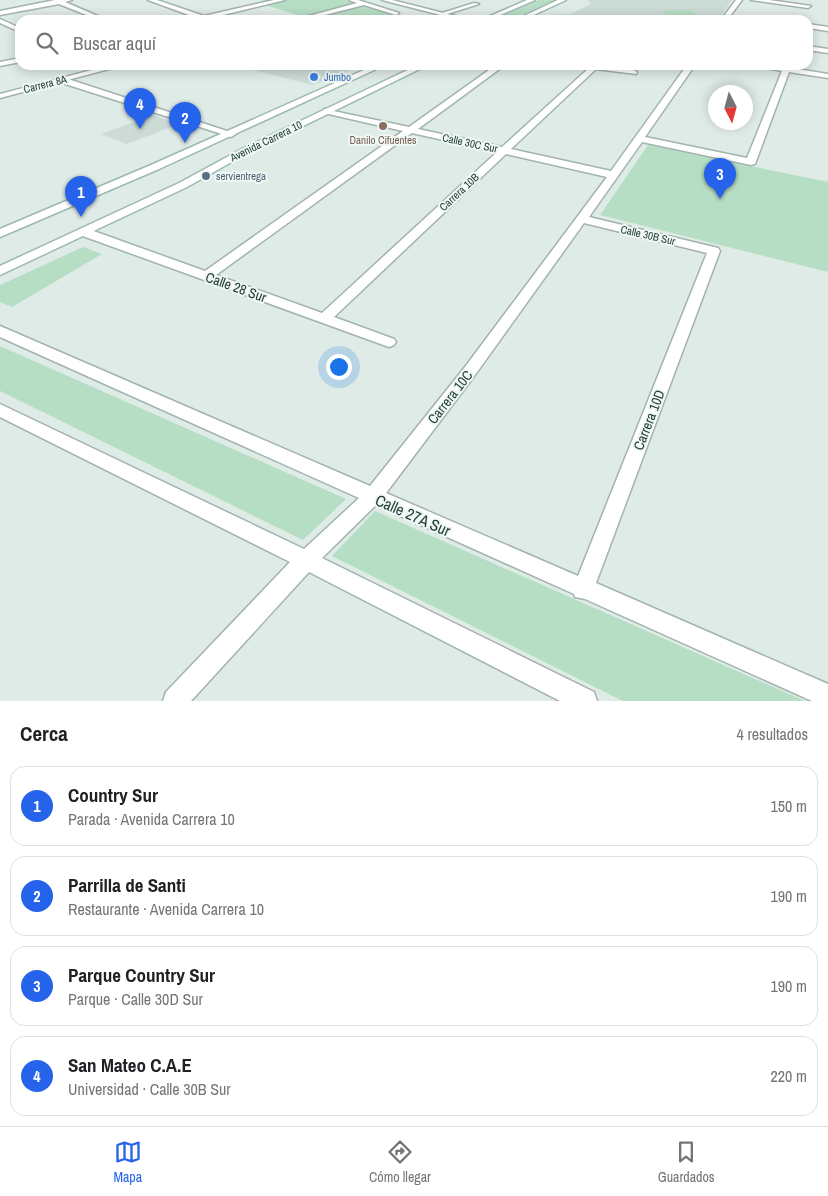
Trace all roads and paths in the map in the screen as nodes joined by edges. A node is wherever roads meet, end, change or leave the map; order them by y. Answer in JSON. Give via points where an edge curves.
{"nodes":[{"id":1,"x":69,"y":0,"type":"edge"},
{"id":2,"x":150,"y":0,"type":"edge"},
{"id":3,"x":257,"y":0,"type":"edge"},
{"id":4,"x":282,"y":0,"type":"edge"},
{"id":5,"x":352,"y":0,"type":"edge"},
{"id":6,"x":384,"y":0,"type":"edge"},
{"id":7,"x":532,"y":0,"type":"edge"},
{"id":8,"x":563,"y":0,"type":"edge"},
{"id":9,"x":739,"y":0,"type":"edge"},
{"id":10,"x":754,"y":0,"type":"edge"},
{"id":11,"x":56,"y":1,"type":"edge"},
{"id":12,"x":267,"y":3,"type":"junction"},
{"id":13,"x":362,"y":4,"type":"junction"},
{"id":14,"x":476,"y":4,"type":"dead end"},
{"id":15,"x":808,"y":6,"type":"edge"},
{"id":16,"x":0,"y":13,"type":"edge"},
{"id":17,"x":400,"y":14,"type":"dead end"},
{"id":18,"x":442,"y":14,"type":"junction"},
{"id":19,"x":91,"y":15,"type":"edge"},
{"id":20,"x":194,"y":15,"type":"edge"},
{"id":21,"x":216,"y":15,"type":"edge"},
{"id":22,"x":321,"y":15,"type":"edge"},
{"id":23,"x":446,"y":15,"type":"edge"},
{"id":24,"x":496,"y":15,"type":"edge"},
{"id":25,"x":529,"y":15,"type":"edge"},
{"id":26,"x":727,"y":15,"type":"edge"},
{"id":27,"x":0,"y":21,"type":"edge"},
{"id":28,"x":813,"y":27,"type":"edge"},
{"id":29,"x":15,"y":28,"type":"edge"},
{"id":30,"x":828,"y":29,"type":"edge"},
{"id":31,"x":813,"y":49,"type":"edge"},
{"id":32,"x":828,"y":51,"type":"edge"},
{"id":33,"x":15,"y":61,"type":"edge"},
{"id":34,"x":0,"y":64,"type":"edge"},
{"id":35,"x":101,"y":70,"type":"edge"},
{"id":36,"x":370,"y":70,"type":"edge"},
{"id":37,"x":413,"y":70,"type":"edge"},
{"id":38,"x":494,"y":70,"type":"edge"},
{"id":39,"x":587,"y":70,"type":"edge"},
{"id":40,"x":619,"y":70,"type":"edge"},
{"id":41,"x":688,"y":70,"type":"edge"},
{"id":42,"x":786,"y":70,"type":"edge"},
{"id":43,"x":797,"y":70,"type":"edge"},
{"id":44,"x":633,"y":72,"type":"dead end"},
{"id":45,"x":828,"y":76,"type":"edge"},
{"id":46,"x":62,"y":80,"type":"junction"},
{"id":47,"x":0,"y":86,"type":"edge"},
{"id":48,"x":11,"y":93,"type":"junction"},
{"id":49,"x":0,"y":96,"type":"edge"},
{"id":50,"x":327,"y":111,"type":"junction"},
{"id":51,"x":410,"y":130,"type":"junction"},
{"id":52,"x":231,"y":134,"type":"junction"},
{"id":53,"x":639,"y":140,"type":"junction"},
{"id":54,"x":504,"y":151,"type":"junction"},
{"id":55,"x":614,"y":175,"type":"junction"},
{"id":56,"x":581,"y":220,"type":"junction"},
{"id":57,"x":84,"y":232,"type":"junction"},
{"id":58,"x":0,"y":233,"type":"edge"},
{"id":59,"x":714,"y":251,"type":"joint"},
{"id":60,"x":0,"y":271,"type":"edge"},
{"id":61,"x":206,"y":276,"type":"junction"},
{"id":62,"x":324,"y":319,"type":"junction"},
{"id":63,"x":0,"y":331,"type":"edge"},
{"id":64,"x":389,"y":342,"type":"dead end"},
{"id":65,"x":5,"y":418,"type":"edge"},
{"id":66,"x":372,"y":497,"type":"junction"},
{"id":67,"x":306,"y":560,"type":"junction"},
{"id":68,"x":583,"y":590,"type":"junction"},
{"id":69,"x":828,"y":696,"type":"edge"},
{"id":70,"x":175,"y":701,"type":"edge"},
{"id":71,"x":585,"y":701,"type":"edge"}],
"edges":[{"from":1,"to":11,"type":"street"},
{"from":2,"to":20,"type":"street"},
{"from":3,"to":12,"type":"street"},
{"from":4,"to":12,"type":"street"},
{"from":5,"to":13,"type":"street"},
{"from":6,"to":18,"type":"street"},
{"from":7,"to":24,"type":"street"},
{"from":8,"to":25,"type":"street"},
{"from":9,"to":26,"type":"street"},
{"from":10,"to":15,"type":"street"},
{"from":11,"to":16,"type":"street"},
{"from":11,"to":19,"type":"street"},
{"from":12,"to":21,"type":"street"},
{"from":13,"to":17,"type":"street"},
{"from":13,"to":22,"type":"street"},
{"from":14,"to":18,"type":"street"},
{"from":18,"to":23,"type":"street"},
{"from":27,"to":29,"type":"street"},
{"from":28,"to":30,"type":"street"},
{"from":31,"to":32,"type":"street"},
{"from":33,"to":34,"type":"street"},
{"from":35,"to":46,"type":"street","name":"Carrera 8A"},
{"from":36,"to":52,"type":"street","name":"Avenida Carrera 10"},
{"from":37,"to":50,"type":"street","name":"Avenida Carrera 10"},
{"from":38,"to":51,"type":"street"},
{"from":39,"to":54,"type":"street","name":"Carrera 10B"},
{"from":40,"to":44,"type":"street"},
{"from":41,"to":53,"type":"street","name":"Carrera 10C"},
{"from":42,"to":53,"type":"street","via":[[751,162]]},
{"from":43,"to":45,"type":"street"},
{"from":46,"to":48,"type":"street","name":"Carrera 8A"},
{"from":46,"to":52,"type":"street"},
{"from":47,"to":48,"type":"street"},
{"from":48,"to":49,"type":"street","name":"Carrera 8A"},
{"from":50,"to":51,"type":"street","name":"Calle 30C Sur"},
{"from":50,"to":57,"type":"street","name":"Avenida Carrera 10"},
{"from":51,"to":54,"type":"street","name":"Calle 30C Sur"},
{"from":51,"to":61,"type":"street"},
{"from":52,"to":58,"type":"street","name":"Avenida Carrera 10"},
{"from":53,"to":55,"type":"street","name":"Carrera 10C"},
{"from":54,"to":55,"type":"street","name":"Calle 30C Sur"},
{"from":54,"to":62,"type":"street","name":"Carrera 10B"},
{"from":55,"to":56,"type":"street","name":"Carrera 10C"},
{"from":56,"to":59,"type":"street","name":"Calle 30B Sur"},
{"from":56,"to":66,"type":"street","name":"Carrera 10C"},
{"from":57,"to":60,"type":"street","name":"Avenida Carrera 10"},
{"from":57,"to":61,"type":"street","name":"Calle 28 Sur"},
{"from":59,"to":68,"type":"street","name":"Carrera 10D"},
{"from":61,"to":62,"type":"street","name":"Calle 28 Sur"},
{"from":62,"to":64,"type":"street","name":"Calle 28 Sur"},
{"from":63,"to":66,"type":"street","name":"Calle 27A Sur"},
{"from":65,"to":67,"type":"street"},
{"from":66,"to":67,"type":"street","name":"Carrera 10C"},
{"from":66,"to":68,"type":"street","name":"Calle 27A Sur"},
{"from":67,"to":70,"type":"street","name":"Carrera 10C"},
{"from":67,"to":71,"type":"street"},
{"from":68,"to":69,"type":"street","name":"Calle 27A Sur"}]}
